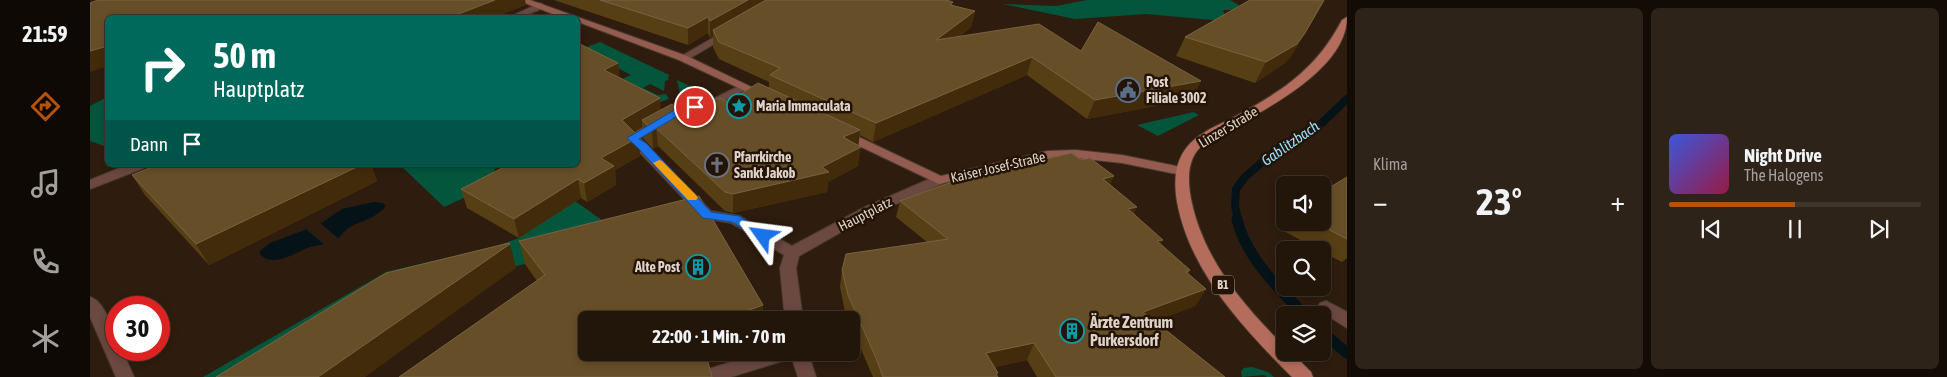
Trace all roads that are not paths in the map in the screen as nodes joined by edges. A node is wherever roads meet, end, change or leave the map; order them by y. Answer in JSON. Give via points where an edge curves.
{"nodes":[{"id":1,"x":521,"y":0,"type":"edge"},
{"id":2,"x":540,"y":6,"type":"junction"},
{"id":3,"x":518,"y":15,"type":"edge"},
{"id":4,"x":565,"y":15,"type":"edge"},
{"id":5,"x":580,"y":20,"type":"edge"},
{"id":6,"x":1347,"y":20,"type":"edge"},
{"id":7,"x":743,"y":24,"type":"edge"},
{"id":8,"x":683,"y":58,"type":"junction"},
{"id":9,"x":743,"y":86,"type":"junction"},
{"id":10,"x":779,"y":104,"type":"edge"},
{"id":11,"x":691,"y":108,"type":"edge"},
{"id":12,"x":668,"y":116,"type":"edge"},
{"id":13,"x":832,"y":129,"type":"edge"},
{"id":14,"x":134,"y":167,"type":"edge"},
{"id":15,"x":1181,"y":172,"type":"junction"},
{"id":16,"x":940,"y":180,"type":"junction"},
{"id":17,"x":90,"y":185,"type":"edge"},
{"id":18,"x":792,"y":253,"type":"junction"},
{"id":19,"x":90,"y":303,"type":"edge"},
{"id":20,"x":1331,"y":310,"type":"edge"},
{"id":21,"x":793,"y":311,"type":"edge"},
{"id":22,"x":1347,"y":321,"type":"edge"},
{"id":23,"x":759,"y":361,"type":"edge"},
{"id":24,"x":802,"y":361,"type":"edge"},
{"id":25,"x":125,"y":377,"type":"edge"},
{"id":26,"x":706,"y":377,"type":"edge"},
{"id":27,"x":807,"y":377,"type":"edge"},
{"id":28,"x":1304,"y":377,"type":"edge"}],
"edges":[{"from":1,"to":2,"type":"main road"},
{"from":2,"to":3,"type":"street"},
{"from":2,"to":4,"type":"main road"},
{"from":5,"to":8,"type":"main road"},
{"from":6,"to":15,"type":"main road","name":"Linzer Straße","via":[[1339,38],[1308,76],[1200,142],[1187,156]]},
{"from":7,"to":8,"type":"street"},
{"from":8,"to":9,"type":"main road"},
{"from":9,"to":10,"type":"main road"},
{"from":9,"to":11,"type":"street","via":[[709,105]]},
{"from":12,"to":18,"type":"street","via":[[632,138],[707,216],[735,219]]},
{"from":13,"to":16,"type":"main road","name":"Kaiser Josef-Straße"},
{"from":14,"to":17,"type":"street"},
{"from":15,"to":16,"type":"main road","name":"Kaiser Josef-Straße","via":[[1122,159],[1076,154],[1047,155]]},
{"from":15,"to":28,"type":"main road","number":"B1","via":[[1183,200],[1208,263],[1245,315]]},
{"from":16,"to":18,"type":"street","name":"Hauptplatz","via":[[870,210]]},
{"from":18,"to":21,"type":"street","via":[[788,268]]},
{"from":19,"to":25,"type":"street"},
{"from":20,"to":22,"type":"street"},
{"from":23,"to":26,"type":"street"},
{"from":24,"to":27,"type":"street"}]}
